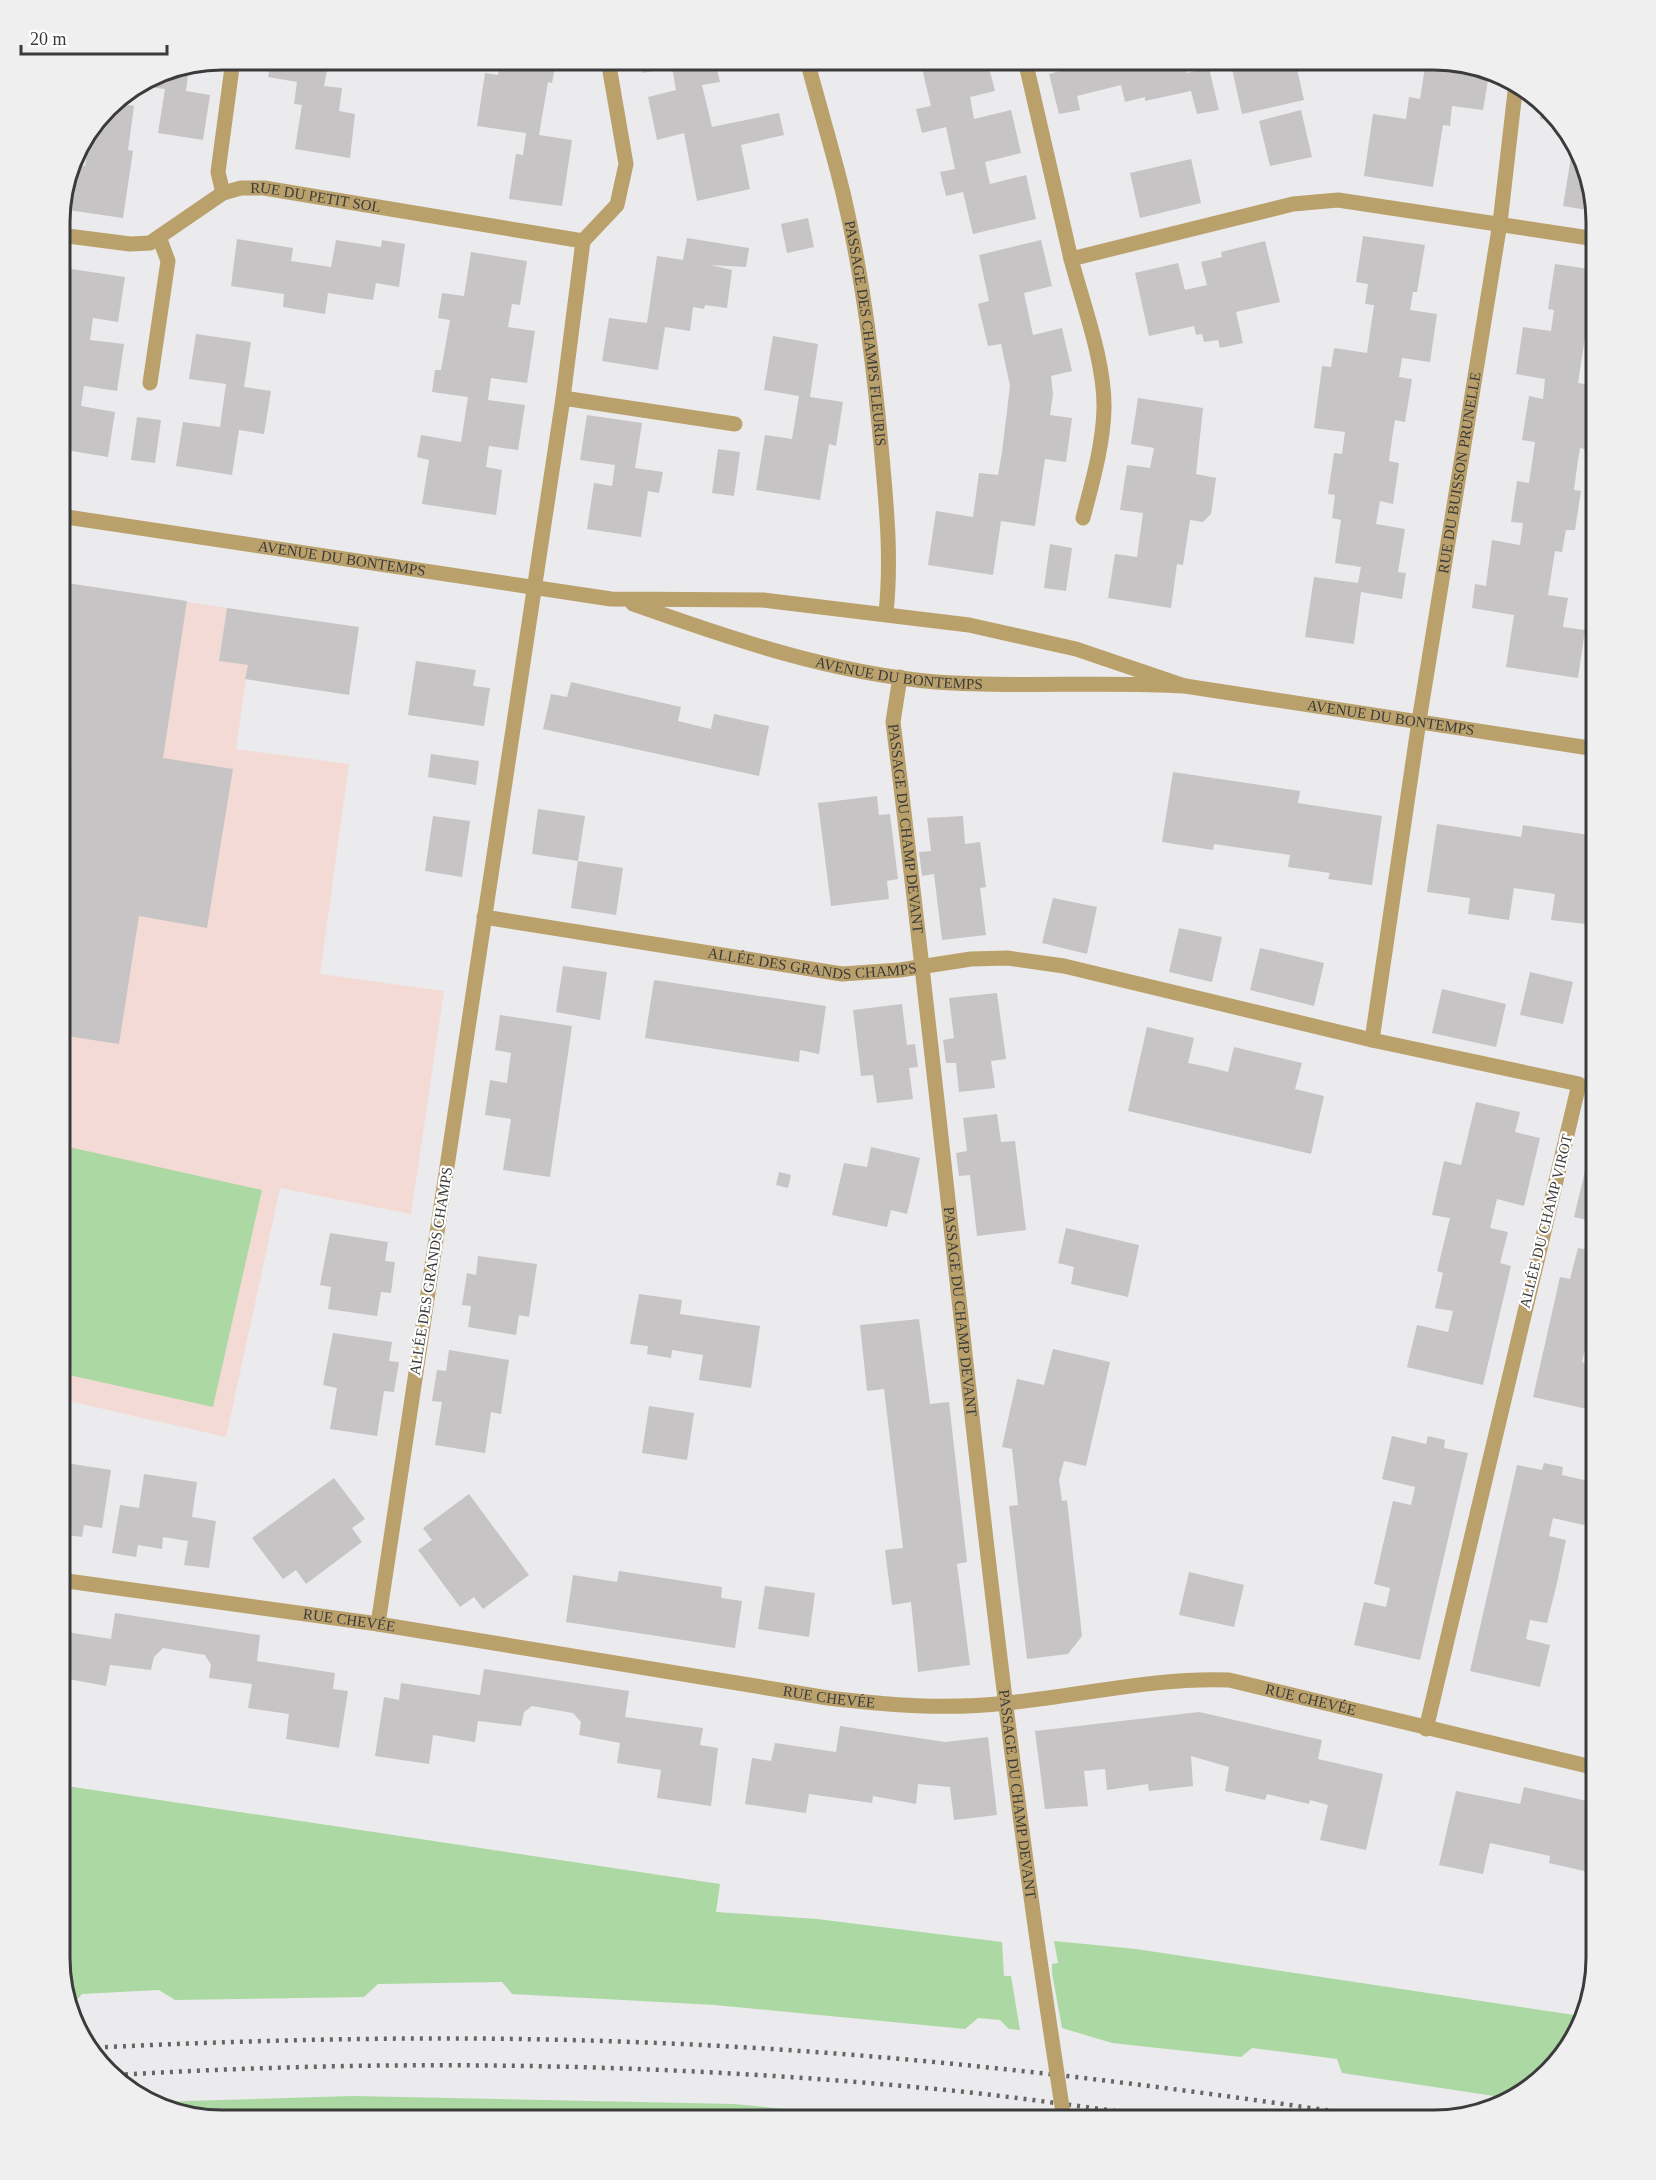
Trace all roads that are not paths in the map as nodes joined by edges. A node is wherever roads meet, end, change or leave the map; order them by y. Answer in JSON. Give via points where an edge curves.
{"nodes":[{"id":1,"x":232,"y":71,"type":"edge"},
{"id":2,"x":610,"y":71,"type":"edge"},
{"id":3,"x":810,"y":71,"type":"edge"},
{"id":4,"x":1028,"y":71,"type":"edge"},
{"id":5,"x":1515,"y":94,"type":"edge"},
{"id":6,"x":222,"y":193,"type":"junction"},
{"id":7,"x":1500,"y":222,"type":"junction"},
{"id":8,"x":71,"y":236,"type":"edge"},
{"id":9,"x":159,"y":237,"type":"junction"},
{"id":10,"x":1586,"y":237,"type":"edge"},
{"id":11,"x":584,"y":241,"type":"junction"},
{"id":12,"x":1071,"y":259,"type":"junction"},
{"id":13,"x":150,"y":383,"type":"dead end"},
{"id":14,"x":563,"y":398,"type":"junction"},
{"id":15,"x":735,"y":424,"type":"dead end"},
{"id":16,"x":71,"y":518,"type":"edge"},
{"id":17,"x":1083,"y":518,"type":"dead end"},
{"id":18,"x":534,"y":588,"type":"junction"},
{"id":19,"x":622,"y":600,"type":"junction"},
{"id":20,"x":886,"y":613,"type":"junction"},
{"id":21,"x":900,"y":678,"type":"junction"},
{"id":22,"x":1185,"y":686,"type":"junction"},
{"id":23,"x":1419,"y":721,"type":"junction"},
{"id":24,"x":1586,"y":747,"type":"edge"},
{"id":25,"x":484,"y":917,"type":"junction"},
{"id":26,"x":923,"y":967,"type":"junction"},
{"id":27,"x":1138,"y":983,"type":"joint"},
{"id":28,"x":1372,"y":1040,"type":"junction"},
{"id":29,"x":70,"y":1581,"type":"edge"},
{"id":30,"x":378,"y":1624,"type":"junction"},
{"id":31,"x":1004,"y":1704,"type":"junction"},
{"id":32,"x":1426,"y":1729,"type":"junction"},
{"id":33,"x":1586,"y":1766,"type":"edge"},
{"id":34,"x":1062,"y":2110,"type":"edge"}],
"edges":[{"from":1,"to":6,"type":"street","via":[[218,172]]},
{"from":2,"to":11,"type":"street","via":[[626,164],[617,206]]},
{"from":3,"to":20,"type":"street","name":"PASSAGE DES CHAMPS FLEURIS","via":[[844,197],[862,295],[890,537]]},
{"from":4,"to":12,"type":"street"},
{"from":5,"to":7,"type":"street","name":"RUE DU BUISSON PRUNELLE"},
{"from":6,"to":9,"type":"street","name":"RUE DU PETIT SOL"},
{"from":6,"to":11,"type":"street","name":"RUE DU PETIT SOL","via":[[264,188]]},
{"from":7,"to":10,"type":"street"},
{"from":7,"to":12,"type":"street","via":[[1326,201],[1293,204]]},
{"from":7,"to":23,"type":"street","name":"RUE DU BUISSON PRUNELLE"},
{"from":8,"to":9,"type":"street","name":"RUE DU PETIT SOL","via":[[130,244],[150,243]]},
{"from":9,"to":13,"type":"street","via":[[168,261]]},
{"from":11,"to":14,"type":"street"},
{"from":12,"to":17,"type":"street","via":[[1098,360],[1104,408],[1096,470]]},
{"from":14,"to":15,"type":"street"},
{"from":14,"to":18,"type":"street"},
{"from":16,"to":18,"type":"street","name":"AVENUE DU BONTEMPS"},
{"from":18,"to":19,"type":"street","name":"AVENUE DU BONTEMPS"},
{"from":18,"to":25,"type":"street","name":"ALLÉE DES GRANDS CHAMPS"},
{"from":19,"to":20,"type":"street","name":"AVENUE DU BONTEMPS","via":[[763,600]]},
{"from":19,"to":21,"type":"street","name":"AVENUE DU BONTEMPS","via":[[743,643]]},
{"from":20,"to":22,"type":"street","name":"AVENUE DU BONTEMPS","via":[[1020,635],[1076,649]]},
{"from":21,"to":22,"type":"street","name":"AVENUE DU BONTEMPS","via":[[982,685]]},
{"from":21,"to":26,"type":"street","name":"PASSAGE DU CHAMP DEVANT","via":[[893,722]]},
{"from":22,"to":23,"type":"street","name":"AVENUE DU BONTEMPS"},
{"from":23,"to":24,"type":"street","name":"AVENUE DU BONTEMPS"},
{"from":23,"to":28,"type":"street","name":"RUE DU BUISSON PRUNELLE"},
{"from":25,"to":26,"type":"street","name":"ALLÉE DES GRANDS CHAMPS","via":[[842,974]]},
{"from":25,"to":30,"type":"street","name":"ALLÉE DES GRANDS CHAMPS"},
{"from":26,"to":27,"type":"street","name":"ALLÉE DES GRANDS CHAMPS","via":[[1007,958]]},
{"from":26,"to":31,"type":"street","name":"PASSAGE DU CHAMP DEVANT"},
{"from":27,"to":28,"type":"street","name":"ALLÉE DU CHAMP VIROT"},
{"from":28,"to":32,"type":"street","name":"ALLÉE DU CHAMP VIROT","via":[[1579,1084]]},
{"from":29,"to":30,"type":"street","name":"RUE CHEVÉE"},
{"from":30,"to":31,"type":"street","name":"RUE CHEVÉE","via":[[828,1698],[900,1707]]},
{"from":31,"to":32,"type":"street","name":"RUE CHEVÉE","via":[[1187,1681],[1229,1680]]},
{"from":31,"to":34,"type":"street","name":"PASSAGE DU CHAMP DEVANT","bridge":true},
{"from":32,"to":33,"type":"street","name":"RUE CHEVÉE"}]}
